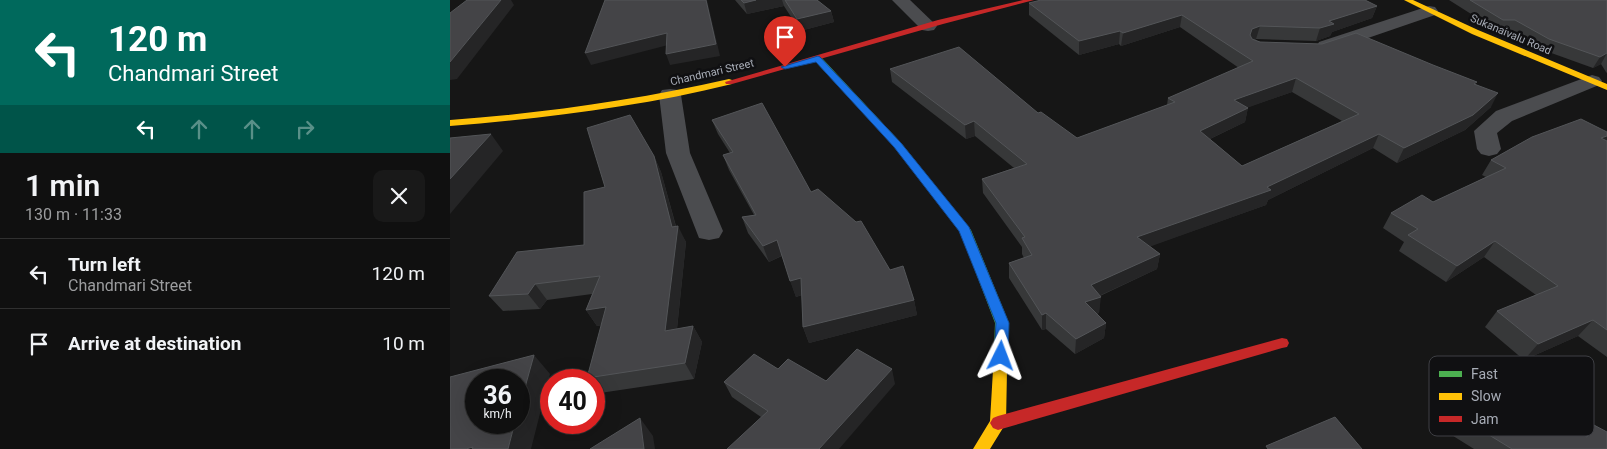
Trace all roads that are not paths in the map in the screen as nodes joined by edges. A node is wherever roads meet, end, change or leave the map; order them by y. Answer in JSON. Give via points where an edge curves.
{"nodes":[{"id":1,"x":900,"y":0,"type":"edge"},
{"id":2,"x":1031,"y":0,"type":"edge"},
{"id":3,"x":1407,"y":0,"type":"edge"},
{"id":4,"x":1429,"y":12,"type":"junction"},
{"id":5,"x":928,"y":26,"type":"junction"},
{"id":6,"x":1308,"y":49,"type":"edge"},
{"id":7,"x":818,"y":59,"type":"junction"},
{"id":8,"x":1600,"y":84,"type":"edge"},
{"id":9,"x":670,"y":95,"type":"junction"},
{"id":10,"x":450,"y":123,"type":"edge"},
{"id":11,"x":1489,"y":150,"type":"dead end"},
{"id":12,"x":709,"y":231,"type":"dead end"},
{"id":13,"x":1282,"y":342,"type":"dead end"},
{"id":14,"x":998,"y":423,"type":"junction"},
{"id":15,"x":981,"y":449,"type":"edge"}],
"edges":[{"from":1,"to":5,"type":"street"},
{"from":2,"to":5,"type":"street","name":"Chandmari Street"},
{"from":3,"to":4,"type":"street","name":"Sukanaivalu Road"},
{"from":4,"to":6,"type":"street","via":[[1318,49]]},
{"from":4,"to":8,"type":"street","name":"Sukanaivalu Road"},
{"from":5,"to":7,"type":"street","name":"Chandmari Street"},
{"from":7,"to":9,"type":"street","name":"Chandmari Street"},
{"from":7,"to":14,"type":"street","via":[[898,145],[965,230],[1002,323]]},
{"from":8,"to":11,"type":"street","via":[[1504,116],[1485,131]]},
{"from":9,"to":10,"type":"street","name":"Chandmari Street","via":[[542,116]]},
{"from":9,"to":12,"type":"street","via":[[678,153]]},
{"from":13,"to":14,"type":"street"},
{"from":14,"to":15,"type":"street"}]}
